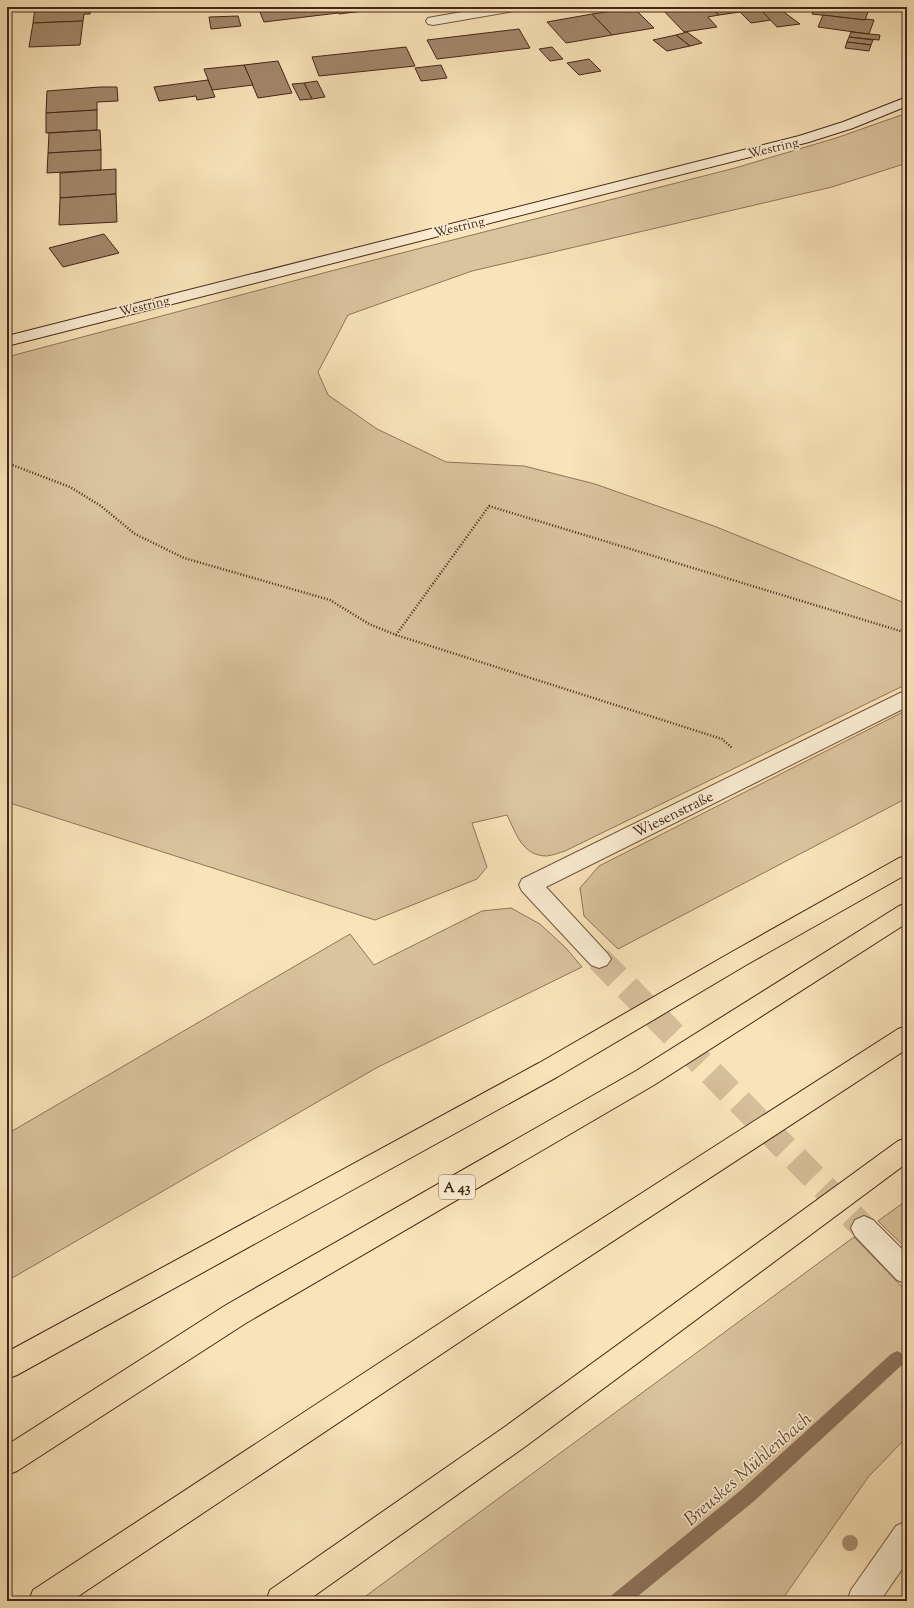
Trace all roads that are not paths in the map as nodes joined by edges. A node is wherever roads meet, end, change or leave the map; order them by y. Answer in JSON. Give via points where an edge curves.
{"nodes":[{"id":1,"x":514,"y":7,"type":"edge"},
{"id":2,"x":433,"y":21,"type":"dead end"},
{"id":3,"x":907,"y":101,"type":"edge"},
{"id":4,"x":7,"y":340,"type":"edge"},
{"id":5,"x":907,"y":698,"type":"edge"},
{"id":6,"x":907,"y":864,"type":"edge"},
{"id":7,"x":907,"y":912,"type":"edge"},
{"id":8,"x":600,"y":959,"type":"tunnel mouth"},
{"id":9,"x":907,"y":1036,"type":"edge"},
{"id":10,"x":907,"y":1149,"type":"edge"},
{"id":11,"x":864,"y":1228,"type":"tunnel mouth"},
{"id":12,"x":907,"y":1272,"type":"edge"},
{"id":13,"x":7,"y":1366,"type":"edge"},
{"id":14,"x":7,"y":1461,"type":"edge"},
{"id":15,"x":907,"y":1536,"type":"edge"},
{"id":16,"x":44,"y":1601,"type":"edge"},
{"id":17,"x":281,"y":1601,"type":"edge"},
{"id":18,"x":862,"y":1601,"type":"edge"}],
"edges":[{"from":1,"to":2,"type":"main road"},
{"from":3,"to":4,"type":"main road","name":"Westring","via":[[848,125],[804,138]]},
{"from":5,"to":8,"type":"main road","name":"Wiesenstraße","via":[[530,885]]},
{"from":6,"to":13,"type":"highway","via":[[548,1070]]},
{"from":7,"to":14,"type":"highway","number":"A 43","via":[[645,1078],[236,1314]]},
{"from":9,"to":16,"type":"highway","via":[[496,1302]]},
{"from":10,"to":17,"type":"highway","via":[[516,1436]]},
{"from":11,"to":12,"type":"main road"},
{"from":15,"to":18,"type":"main road"}]}
